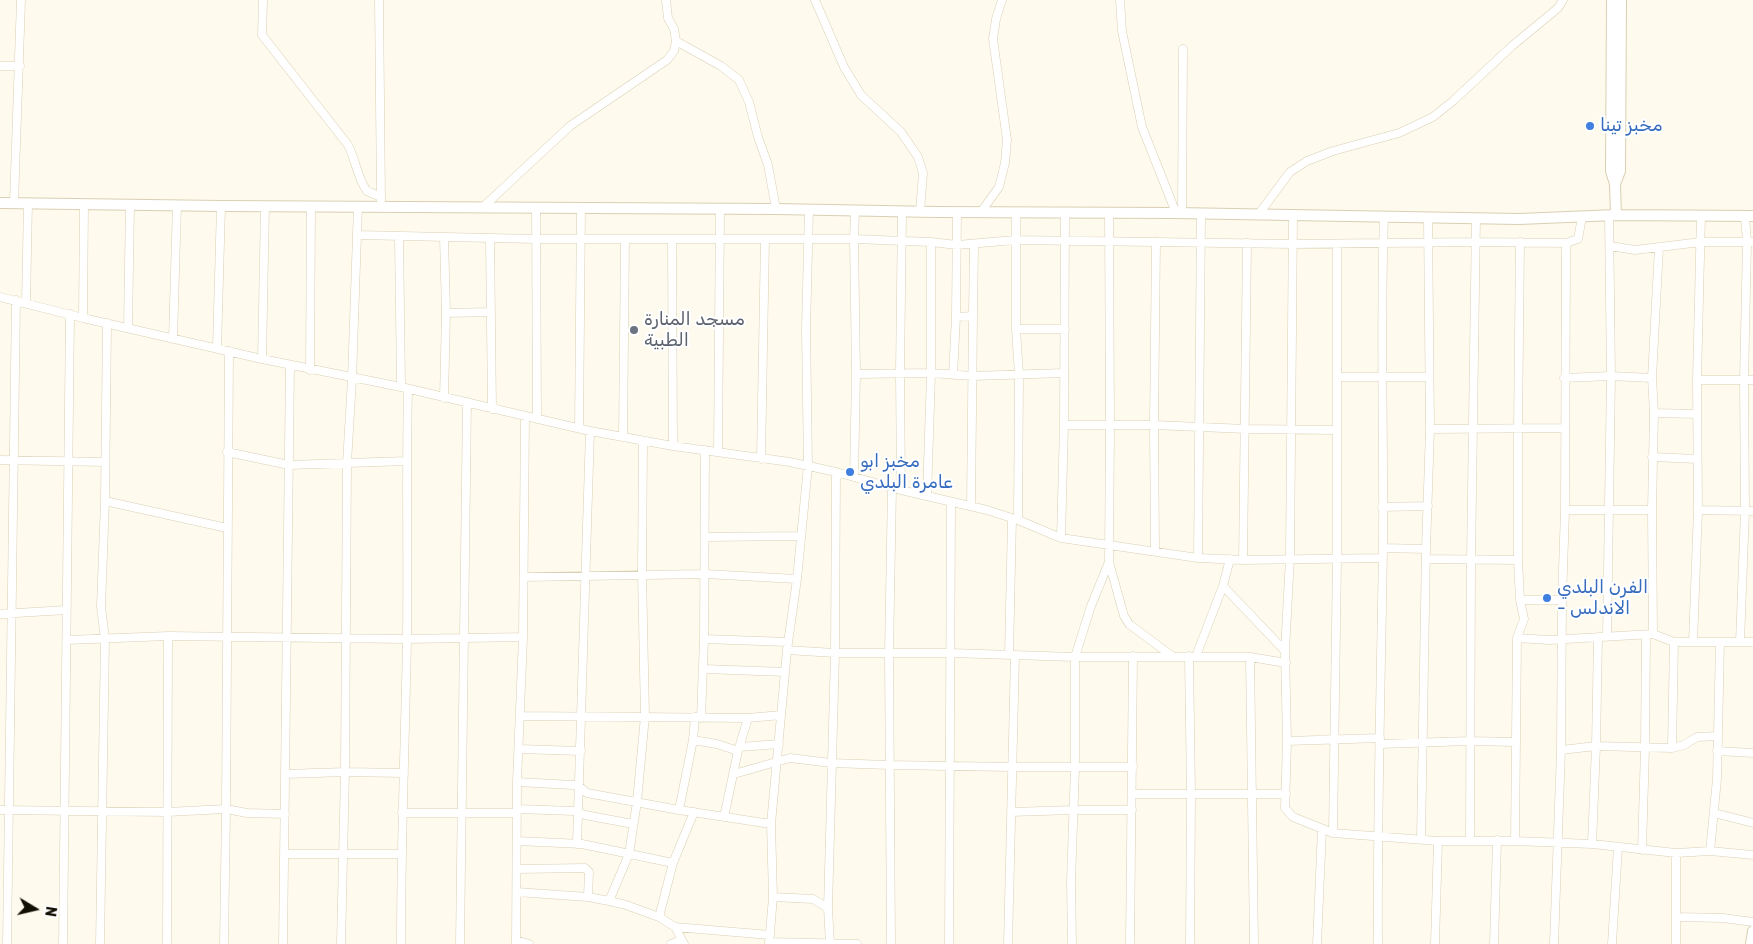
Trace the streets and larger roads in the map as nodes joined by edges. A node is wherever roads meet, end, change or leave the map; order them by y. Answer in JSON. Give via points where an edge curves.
{"nodes":[{"id":1,"x":21,"y":0,"type":"edge"},
{"id":2,"x":262,"y":0,"type":"edge"},
{"id":3,"x":379,"y":0,"type":"edge"},
{"id":4,"x":666,"y":0,"type":"edge"},
{"id":5,"x":815,"y":0,"type":"edge"},
{"id":6,"x":1002,"y":0,"type":"edge"},
{"id":7,"x":1120,"y":0,"type":"edge"},
{"id":8,"x":1563,"y":0,"type":"edge"},
{"id":9,"x":1612,"y":0,"type":"edge"},
{"id":10,"x":1621,"y":0,"type":"edge"},
{"id":11,"x":676,"y":40,"type":"junction"},
{"id":12,"x":1183,"y":49,"type":"dead end"},
{"id":13,"x":0,"y":66,"type":"edge"},
{"id":14,"x":20,"y":66,"type":"junction"},
{"id":15,"x":1615,"y":184,"type":"junction"},
{"id":16,"x":381,"y":202,"type":"junction"},
{"id":17,"x":0,"y":203,"type":"edge"},
{"id":18,"x":14,"y":203,"type":"junction"},
{"id":19,"x":28,"y":203,"type":"junction"},
{"id":20,"x":84,"y":204,"type":"junction"},
{"id":21,"x":130,"y":204,"type":"junction"},
{"id":22,"x":177,"y":205,"type":"junction"},
{"id":23,"x":221,"y":206,"type":"junction"},
{"id":24,"x":265,"y":206,"type":"junction"},
{"id":25,"x":311,"y":206,"type":"junction"},
{"id":26,"x":358,"y":206,"type":"junction"},
{"id":27,"x":483,"y":207,"type":"junction"},
{"id":28,"x":536,"y":207,"type":"junction"},
{"id":29,"x":581,"y":208,"type":"junction"},
{"id":30,"x":720,"y":209,"type":"junction"},
{"id":31,"x":776,"y":209,"type":"junction"},
{"id":32,"x":809,"y":210,"type":"junction"},
{"id":33,"x":855,"y":211,"type":"junction"},
{"id":34,"x":902,"y":211,"type":"junction"},
{"id":35,"x":920,"y":212,"type":"junction"},
{"id":36,"x":957,"y":212,"type":"junction"},
{"id":37,"x":981,"y":212,"type":"junction"},
{"id":38,"x":1016,"y":212,"type":"junction"},
{"id":39,"x":1109,"y":212,"type":"junction"},
{"id":40,"x":1065,"y":213,"type":"junction"},
{"id":41,"x":1179,"y":213,"type":"junction"},
{"id":42,"x":1201,"y":214,"type":"junction"},
{"id":43,"x":1258,"y":215,"type":"junction"},
{"id":44,"x":1293,"y":215,"type":"junction"},
{"id":45,"x":1612,"y":215,"type":"junction"},
{"id":46,"x":1701,"y":215,"type":"junction"},
{"id":47,"x":1749,"y":216,"type":"edge"},
{"id":48,"x":1384,"y":217,"type":"junction"},
{"id":49,"x":1582,"y":217,"type":"junction"},
{"id":50,"x":1428,"y":218,"type":"junction"},
{"id":51,"x":1476,"y":218,"type":"junction"},
{"id":52,"x":357,"y":235,"type":"junction"},
{"id":53,"x":400,"y":236,"type":"junction"},
{"id":54,"x":444,"y":237,"type":"junction"},
{"id":55,"x":490,"y":238,"type":"junction"},
{"id":56,"x":536,"y":239,"type":"junction"},
{"id":57,"x":581,"y":239,"type":"junction"},
{"id":58,"x":625,"y":239,"type":"junction"},
{"id":59,"x":672,"y":239,"type":"junction"},
{"id":60,"x":719,"y":239,"type":"junction"},
{"id":61,"x":765,"y":239,"type":"junction"},
{"id":62,"x":807,"y":239,"type":"junction"},
{"id":63,"x":854,"y":239,"type":"junction"},
{"id":64,"x":1015,"y":240,"type":"junction"},
{"id":65,"x":900,"y":241,"type":"junction"},
{"id":66,"x":1064,"y":241,"type":"junction"},
{"id":67,"x":930,"y":242,"type":"junction"},
{"id":68,"x":1109,"y":242,"type":"junction"},
{"id":69,"x":1156,"y":242,"type":"junction"},
{"id":70,"x":1200,"y":242,"type":"junction"},
{"id":71,"x":1475,"y":242,"type":"junction"},
{"id":72,"x":1520,"y":242,"type":"junction"},
{"id":73,"x":1701,"y":242,"type":"junction"},
{"id":74,"x":1750,"y":242,"type":"edge"},
{"id":75,"x":1247,"y":243,"type":"junction"},
{"id":76,"x":1427,"y":243,"type":"junction"},
{"id":77,"x":1566,"y":243,"type":"junction"},
{"id":78,"x":974,"y":244,"type":"junction"},
{"id":79,"x":1293,"y":244,"type":"junction"},
{"id":80,"x":1336,"y":244,"type":"junction"},
{"id":81,"x":1383,"y":244,"type":"junction"},
{"id":82,"x":956,"y":245,"type":"junction"},
{"id":83,"x":1610,"y":246,"type":"junction"},
{"id":84,"x":1659,"y":247,"type":"junction"},
{"id":85,"x":0,"y":297,"type":"edge"},
{"id":86,"x":16,"y":300,"type":"junction"},
{"id":87,"x":26,"y":303,"type":"junction"},
{"id":88,"x":490,"y":312,"type":"junction"},
{"id":89,"x":446,"y":313,"type":"junction"},
{"id":90,"x":70,"y":314,"type":"junction"},
{"id":91,"x":973,"y":316,"type":"junction"},
{"id":92,"x":956,"y":317,"type":"junction"},
{"id":93,"x":82,"y":318,"type":"junction"},
{"id":94,"x":107,"y":323,"type":"junction"},
{"id":95,"x":128,"y":328,"type":"junction"},
{"id":96,"x":1016,"y":329,"type":"junction"},
{"id":97,"x":1065,"y":329,"type":"junction"},
{"id":98,"x":173,"y":339,"type":"junction"},
{"id":99,"x":217,"y":348,"type":"junction"},
{"id":100,"x":229,"y":351,"type":"junction"},
{"id":101,"x":262,"y":359,"type":"junction"},
{"id":102,"x":290,"y":365,"type":"junction"},
{"id":103,"x":310,"y":370,"type":"junction"},
{"id":104,"x":900,"y":373,"type":"junction"},
{"id":105,"x":931,"y":373,"type":"junction"},
{"id":106,"x":856,"y":374,"type":"junction"},
{"id":107,"x":1018,"y":374,"type":"junction"},
{"id":108,"x":1064,"y":374,"type":"junction"},
{"id":109,"x":953,"y":375,"type":"junction"},
{"id":110,"x":972,"y":376,"type":"junction"},
{"id":111,"x":1611,"y":376,"type":"junction"},
{"id":112,"x":1338,"y":377,"type":"junction"},
{"id":113,"x":1383,"y":377,"type":"junction"},
{"id":114,"x":1429,"y":378,"type":"junction"},
{"id":115,"x":1564,"y":378,"type":"junction"},
{"id":116,"x":1652,"y":378,"type":"junction"},
{"id":117,"x":352,"y":379,"type":"junction"},
{"id":118,"x":1697,"y":380,"type":"junction"},
{"id":119,"x":1744,"y":380,"type":"junction"},
{"id":120,"x":1753,"y":380,"type":"edge"},
{"id":121,"x":405,"y":388,"type":"junction"},
{"id":122,"x":444,"y":398,"type":"junction"},
{"id":123,"x":467,"y":402,"type":"junction"},
{"id":124,"x":492,"y":409,"type":"junction"},
{"id":125,"x":1654,"y":413,"type":"junction"},
{"id":126,"x":1698,"y":414,"type":"junction"},
{"id":127,"x":525,"y":416,"type":"junction"},
{"id":128,"x":537,"y":419,"type":"junction"},
{"id":129,"x":1064,"y":424,"type":"junction"},
{"id":130,"x":1110,"y":425,"type":"junction"},
{"id":131,"x":1154,"y":425,"type":"junction"},
{"id":132,"x":1200,"y":426,"type":"junction"},
{"id":133,"x":579,"y":428,"type":"junction"},
{"id":134,"x":1291,"y":428,"type":"junction"},
{"id":135,"x":1473,"y":428,"type":"junction"},
{"id":136,"x":1564,"y":428,"type":"junction"},
{"id":137,"x":1246,"y":429,"type":"junction"},
{"id":138,"x":1430,"y":429,"type":"junction"},
{"id":139,"x":1518,"y":429,"type":"junction"},
{"id":140,"x":1337,"y":430,"type":"junction"},
{"id":141,"x":590,"y":431,"type":"junction"},
{"id":142,"x":623,"y":437,"type":"junction"},
{"id":143,"x":643,"y":441,"type":"junction"},
{"id":144,"x":673,"y":446,"type":"junction"},
{"id":145,"x":705,"y":450,"type":"junction"},
{"id":146,"x":227,"y":452,"type":"junction"},
{"id":147,"x":718,"y":452,"type":"junction"},
{"id":148,"x":761,"y":458,"type":"junction"},
{"id":149,"x":1652,"y":458,"type":"junction"},
{"id":150,"x":1697,"y":459,"type":"junction"},
{"id":151,"x":0,"y":460,"type":"edge"},
{"id":152,"x":14,"y":460,"type":"junction"},
{"id":153,"x":69,"y":460,"type":"junction"},
{"id":154,"x":407,"y":461,"type":"junction"},
{"id":155,"x":106,"y":462,"type":"junction"},
{"id":156,"x":347,"y":463,"type":"junction"},
{"id":157,"x":289,"y":465,"type":"junction"},
{"id":158,"x":808,"y":466,"type":"junction"},
{"id":159,"x":836,"y":472,"type":"junction"},
{"id":160,"x":854,"y":477,"type":"junction"},
{"id":161,"x":892,"y":488,"type":"junction"},
{"id":162,"x":901,"y":490,"type":"junction"},
{"id":163,"x":928,"y":496,"type":"junction"},
{"id":164,"x":106,"y":500,"type":"junction"},
{"id":165,"x":951,"y":502,"type":"junction"},
{"id":166,"x":971,"y":506,"type":"junction"},
{"id":167,"x":1428,"y":506,"type":"junction"},
{"id":168,"x":1382,"y":507,"type":"junction"},
{"id":169,"x":1610,"y":509,"type":"junction"},
{"id":170,"x":1564,"y":510,"type":"junction"},
{"id":171,"x":1652,"y":510,"type":"junction"},
{"id":172,"x":1698,"y":510,"type":"junction"},
{"id":173,"x":1749,"y":511,"type":"edge"},
{"id":174,"x":1015,"y":519,"type":"junction"},
{"id":175,"x":227,"y":528,"type":"junction"},
{"id":176,"x":800,"y":536,"type":"junction"},
{"id":177,"x":706,"y":537,"type":"junction"},
{"id":178,"x":1061,"y":538,"type":"junction"},
{"id":179,"x":1108,"y":545,"type":"junction"},
{"id":180,"x":1383,"y":548,"type":"junction"},
{"id":181,"x":1426,"y":548,"type":"junction"},
{"id":182,"x":1156,"y":551,"type":"junction"},
{"id":183,"x":1198,"y":558,"type":"junction"},
{"id":184,"x":1290,"y":558,"type":"junction"},
{"id":185,"x":1382,"y":558,"type":"junction"},
{"id":186,"x":1230,"y":559,"type":"junction"},
{"id":187,"x":1337,"y":559,"type":"junction"},
{"id":188,"x":1426,"y":559,"type":"junction"},
{"id":189,"x":1243,"y":560,"type":"junction"},
{"id":190,"x":1471,"y":560,"type":"junction"},
{"id":191,"x":1518,"y":560,"type":"junction"},
{"id":192,"x":1109,"y":562,"type":"junction"},
{"id":193,"x":642,"y":574,"type":"junction"},
{"id":194,"x":705,"y":574,"type":"junction"},
{"id":195,"x":585,"y":576,"type":"junction"},
{"id":196,"x":524,"y":577,"type":"junction"},
{"id":197,"x":797,"y":579,"type":"junction"},
{"id":198,"x":1223,"y":586,"type":"junction"},
{"id":199,"x":1520,"y":600,"type":"junction"},
{"id":200,"x":1562,"y":600,"type":"junction"},
{"id":201,"x":66,"y":610,"type":"junction"},
{"id":202,"x":0,"y":614,"type":"edge"},
{"id":203,"x":11,"y":614,"type":"junction"},
{"id":204,"x":1650,"y":634,"type":"junction"},
{"id":205,"x":168,"y":636,"type":"junction"},
{"id":206,"x":1607,"y":636,"type":"junction"},
{"id":207,"x":523,"y":637,"type":"junction"},
{"id":208,"x":1598,"y":637,"type":"junction"},
{"id":209,"x":226,"y":638,"type":"junction"},
{"id":210,"x":286,"y":638,"type":"junction"},
{"id":211,"x":347,"y":638,"type":"junction"},
{"id":212,"x":464,"y":638,"type":"junction"},
{"id":213,"x":1517,"y":638,"type":"junction"},
{"id":214,"x":105,"y":639,"type":"junction"},
{"id":215,"x":704,"y":639,"type":"junction"},
{"id":216,"x":1562,"y":639,"type":"junction"},
{"id":217,"x":67,"y":640,"type":"junction"},
{"id":218,"x":407,"y":640,"type":"junction"},
{"id":219,"x":1674,"y":642,"type":"junction"},
{"id":220,"x":1693,"y":642,"type":"junction"},
{"id":221,"x":1720,"y":642,"type":"junction"},
{"id":222,"x":1740,"y":642,"type":"junction"},
{"id":223,"x":1753,"y":642,"type":"edge"},
{"id":224,"x":788,"y":646,"type":"junction"},
{"id":225,"x":1285,"y":650,"type":"junction"},
{"id":226,"x":834,"y":653,"type":"junction"},
{"id":227,"x":889,"y":653,"type":"junction"},
{"id":228,"x":951,"y":653,"type":"junction"},
{"id":229,"x":1012,"y":655,"type":"junction"},
{"id":230,"x":1075,"y":656,"type":"junction"},
{"id":231,"x":1133,"y":656,"type":"junction"},
{"id":232,"x":1172,"y":656,"type":"junction"},
{"id":233,"x":1192,"y":656,"type":"junction"},
{"id":234,"x":1250,"y":657,"type":"junction"},
{"id":235,"x":1286,"y":663,"type":"junction"},
{"id":236,"x":704,"y":669,"type":"junction"},
{"id":237,"x":785,"y":672,"type":"junction"},
{"id":238,"x":781,"y":715,"type":"junction"},
{"id":239,"x":520,"y":716,"type":"junction"},
{"id":240,"x":645,"y":716,"type":"junction"},
{"id":241,"x":698,"y":717,"type":"junction"},
{"id":242,"x":582,"y":718,"type":"junction"},
{"id":243,"x":748,"y":718,"type":"junction"},
{"id":244,"x":1718,"y":736,"type":"junction"},
{"id":245,"x":693,"y":740,"type":"junction"},
{"id":246,"x":1287,"y":741,"type":"junction"},
{"id":247,"x":1334,"y":741,"type":"junction"},
{"id":248,"x":1380,"y":741,"type":"junction"},
{"id":249,"x":1469,"y":741,"type":"junction"},
{"id":250,"x":1516,"y":742,"type":"junction"},
{"id":251,"x":779,"y":744,"type":"junction"},
{"id":252,"x":1423,"y":744,"type":"junction"},
{"id":253,"x":1596,"y":746,"type":"junction"},
{"id":254,"x":1645,"y":748,"type":"junction"},
{"id":255,"x":1672,"y":748,"type":"junction"},
{"id":256,"x":519,"y":749,"type":"junction"},
{"id":257,"x":739,"y":749,"type":"junction"},
{"id":258,"x":1561,"y":750,"type":"junction"},
{"id":259,"x":581,"y":751,"type":"junction"},
{"id":260,"x":1718,"y":751,"type":"junction"},
{"id":261,"x":1753,"y":753,"type":"edge"},
{"id":262,"x":777,"y":762,"type":"junction"},
{"id":263,"x":831,"y":763,"type":"junction"},
{"id":264,"x":889,"y":765,"type":"junction"},
{"id":265,"x":949,"y":766,"type":"junction"},
{"id":266,"x":1012,"y":767,"type":"junction"},
{"id":267,"x":1075,"y":767,"type":"junction"},
{"id":268,"x":1133,"y":767,"type":"junction"},
{"id":269,"x":345,"y":772,"type":"junction"},
{"id":270,"x":404,"y":773,"type":"junction"},
{"id":271,"x":286,"y":774,"type":"junction"},
{"id":272,"x":734,"y":774,"type":"junction"},
{"id":273,"x":517,"y":782,"type":"junction"},
{"id":274,"x":580,"y":786,"type":"junction"},
{"id":275,"x":1251,"y":793,"type":"junction"},
{"id":276,"x":1132,"y":794,"type":"junction"},
{"id":277,"x":1191,"y":794,"type":"junction"},
{"id":278,"x":1286,"y":794,"type":"junction"},
{"id":279,"x":637,"y":802,"type":"junction"},
{"id":280,"x":226,"y":809,"type":"junction"},
{"id":281,"x":0,"y":810,"type":"edge"},
{"id":282,"x":10,"y":810,"type":"junction"},
{"id":283,"x":679,"y":810,"type":"junction"},
{"id":284,"x":1073,"y":810,"type":"junction"},
{"id":285,"x":1132,"y":810,"type":"junction"},
{"id":286,"x":66,"y":811,"type":"junction"},
{"id":287,"x":103,"y":811,"type":"junction"},
{"id":288,"x":517,"y":811,"type":"junction"},
{"id":289,"x":167,"y":812,"type":"junction"},
{"id":290,"x":578,"y":812,"type":"junction"},
{"id":291,"x":694,"y":812,"type":"junction"},
{"id":292,"x":1011,"y":812,"type":"junction"},
{"id":293,"x":1714,"y":812,"type":"junction"},
{"id":294,"x":402,"y":813,"type":"junction"},
{"id":295,"x":285,"y":814,"type":"junction"},
{"id":296,"x":463,"y":814,"type":"junction"},
{"id":297,"x":724,"y":817,"type":"junction"},
{"id":298,"x":1753,"y":823,"type":"edge"},
{"id":299,"x":633,"y":824,"type":"junction"},
{"id":300,"x":770,"y":824,"type":"junction"},
{"id":301,"x":1322,"y":829,"type":"junction"},
{"id":302,"x":1333,"y":832,"type":"junction"},
{"id":303,"x":1378,"y":837,"type":"junction"},
{"id":304,"x":1421,"y":840,"type":"junction"},
{"id":305,"x":1497,"y":840,"type":"junction"},
{"id":306,"x":517,"y":841,"type":"junction"},
{"id":307,"x":1438,"y":841,"type":"junction"},
{"id":308,"x":1470,"y":841,"type":"junction"},
{"id":309,"x":1515,"y":841,"type":"junction"},
{"id":310,"x":1558,"y":843,"type":"junction"},
{"id":311,"x":577,"y":844,"type":"junction"},
{"id":312,"x":1592,"y":844,"type":"junction"},
{"id":313,"x":1618,"y":847,"type":"junction"},
{"id":314,"x":1642,"y":850,"type":"junction"},
{"id":315,"x":1710,"y":851,"type":"junction"},
{"id":316,"x":1676,"y":852,"type":"junction"},
{"id":317,"x":342,"y":853,"type":"junction"},
{"id":318,"x":285,"y":854,"type":"junction"},
{"id":319,"x":401,"y":854,"type":"junction"},
{"id":320,"x":628,"y":854,"type":"junction"},
{"id":321,"x":1753,"y":855,"type":"edge"},
{"id":322,"x":673,"y":863,"type":"junction"},
{"id":323,"x":517,"y":869,"type":"junction"},
{"id":324,"x":517,"y":892,"type":"junction"},
{"id":325,"x":588,"y":897,"type":"junction"},
{"id":326,"x":773,"y":897,"type":"junction"},
{"id":327,"x":609,"y":901,"type":"junction"},
{"id":328,"x":828,"y":908,"type":"junction"},
{"id":329,"x":659,"y":917,"type":"junction"},
{"id":330,"x":1677,"y":917,"type":"junction"},
{"id":331,"x":1753,"y":922,"type":"edge"},
{"id":332,"x":675,"y":927,"type":"junction"},
{"id":333,"x":1753,"y":931,"type":"edge"},
{"id":334,"x":770,"y":940,"type":"edge"},
{"id":335,"x":516,"y":942,"type":"edge"},
{"id":336,"x":683,"y":942,"type":"edge"},
{"id":337,"x":7,"y":944,"type":"edge"},
{"id":338,"x":64,"y":944,"type":"edge"},
{"id":339,"x":100,"y":944,"type":"edge"},
{"id":340,"x":167,"y":944,"type":"edge"},
{"id":341,"x":224,"y":944,"type":"edge"},
{"id":342,"x":283,"y":944,"type":"edge"},
{"id":343,"x":341,"y":944,"type":"edge"},
{"id":344,"x":401,"y":944,"type":"edge"},
{"id":345,"x":460,"y":944,"type":"edge"},
{"id":346,"x":530,"y":944,"type":"edge"},
{"id":347,"x":672,"y":944,"type":"edge"},
{"id":348,"x":830,"y":944,"type":"edge"},
{"id":349,"x":857,"y":944,"type":"edge"},
{"id":350,"x":891,"y":944,"type":"edge"},
{"id":351,"x":949,"y":944,"type":"edge"},
{"id":352,"x":1008,"y":944,"type":"edge"},
{"id":353,"x":1072,"y":944,"type":"edge"},
{"id":354,"x":1130,"y":944,"type":"edge"},
{"id":355,"x":1190,"y":944,"type":"edge"},
{"id":356,"x":1254,"y":944,"type":"edge"},
{"id":357,"x":1317,"y":944,"type":"edge"},
{"id":358,"x":1378,"y":944,"type":"edge"},
{"id":359,"x":1435,"y":944,"type":"edge"},
{"id":360,"x":1494,"y":944,"type":"edge"},
{"id":361,"x":1554,"y":944,"type":"edge"},
{"id":362,"x":1612,"y":944,"type":"edge"},
{"id":363,"x":1676,"y":944,"type":"edge"},
{"id":364,"x":1751,"y":944,"type":"edge"}],
"edges":[{"from":1,"to":14,"type":"street"},
{"from":2,"to":16,"type":"street","via":[[262,35],[348,145],[367,192]]},
{"from":3,"to":16,"type":"street"},
{"from":4,"to":11,"type":"street"},
{"from":5,"to":35,"type":"street","via":[[860,95],[901,132],[918,157],[923,173]]},
{"from":6,"to":37,"type":"street","via":[[993,38],[1007,140],[1005,163],[999,187]]},
{"from":7,"to":41,"type":"street","via":[[1122,31],[1142,127]]},
{"from":8,"to":43,"type":"street","via":[[1558,8],[1433,117],[1399,133],[1307,161],[1290,172]]},
{"from":9,"to":15,"type":"street","via":[[1611,171]]},
{"from":10,"to":15,"type":"street","via":[[1620,171]]},
{"from":11,"to":27,"type":"street","via":[[674,51],[667,60],[570,126]]},
{"from":11,"to":31,"type":"street","via":[[739,80],[750,102],[768,165]]},
{"from":12,"to":41,"type":"street"},
{"from":13,"to":14,"type":"street"},
{"from":14,"to":18,"type":"street"},
{"from":15,"to":45,"type":"street"},
{"from":16,"to":26,"type":"street"},
{"from":16,"to":27,"type":"street"},
{"from":17,"to":18,"type":"street"},
{"from":18,"to":19,"type":"street"},
{"from":19,"to":20,"type":"street"},
{"from":19,"to":87,"type":"street"},
{"from":20,"to":21,"type":"street"},
{"from":20,"to":93,"type":"street"},
{"from":21,"to":22,"type":"street"},
{"from":21,"to":95,"type":"street"},
{"from":22,"to":23,"type":"street"},
{"from":22,"to":98,"type":"street"},
{"from":23,"to":24,"type":"street"},
{"from":23,"to":99,"type":"street"},
{"from":24,"to":25,"type":"street"},
{"from":24,"to":101,"type":"street"},
{"from":25,"to":26,"type":"street"},
{"from":25,"to":103,"type":"street"},
{"from":26,"to":52,"type":"street"},
{"from":27,"to":28,"type":"street"},
{"from":28,"to":29,"type":"street"},
{"from":28,"to":56,"type":"street"},
{"from":29,"to":30,"type":"street"},
{"from":29,"to":57,"type":"street"},
{"from":30,"to":31,"type":"street"},
{"from":30,"to":60,"type":"street"},
{"from":31,"to":32,"type":"street"},
{"from":32,"to":33,"type":"street"},
{"from":32,"to":62,"type":"street"},
{"from":33,"to":34,"type":"street"},
{"from":33,"to":63,"type":"street"},
{"from":34,"to":35,"type":"street"},
{"from":34,"to":65,"type":"street"},
{"from":35,"to":36,"type":"street"},
{"from":36,"to":37,"type":"street"},
{"from":36,"to":82,"type":"street"},
{"from":37,"to":38,"type":"street"},
{"from":38,"to":40,"type":"street"},
{"from":38,"to":64,"type":"street"},
{"from":39,"to":40,"type":"street"},
{"from":39,"to":41,"type":"street"},
{"from":39,"to":68,"type":"street"},
{"from":40,"to":66,"type":"street"},
{"from":41,"to":42,"type":"street"},
{"from":42,"to":43,"type":"street"},
{"from":42,"to":70,"type":"street"},
{"from":43,"to":44,"type":"street"},
{"from":44,"to":48,"type":"street"},
{"from":44,"to":79,"type":"street"},
{"from":45,"to":46,"type":"street"},
{"from":45,"to":49,"type":"street"},
{"from":45,"to":83,"type":"street"},
{"from":46,"to":47,"type":"street"},
{"from":46,"to":73,"type":"street"},
{"from":47,"to":74,"type":"street"},
{"from":48,"to":50,"type":"street"},
{"from":48,"to":81,"type":"street"},
{"from":49,"to":51,"type":"street"},
{"from":49,"to":77,"type":"street","via":[[1578,239]]},
{"from":50,"to":51,"type":"street"},
{"from":50,"to":76,"type":"street"},
{"from":51,"to":71,"type":"street"},
{"from":52,"to":53,"type":"street"},
{"from":52,"to":117,"type":"street"},
{"from":53,"to":54,"type":"street"},
{"from":53,"to":121,"type":"street"},
{"from":54,"to":55,"type":"street"},
{"from":54,"to":89,"type":"street"},
{"from":55,"to":56,"type":"street"},
{"from":55,"to":88,"type":"street"},
{"from":56,"to":57,"type":"street"},
{"from":56,"to":128,"type":"street"},
{"from":57,"to":58,"type":"street"},
{"from":57,"to":133,"type":"street"},
{"from":58,"to":59,"type":"street"},
{"from":58,"to":142,"type":"street"},
{"from":59,"to":60,"type":"street"},
{"from":59,"to":144,"type":"street"},
{"from":60,"to":61,"type":"street"},
{"from":60,"to":147,"type":"street"},
{"from":61,"to":62,"type":"street"},
{"from":61,"to":148,"type":"street"},
{"from":62,"to":63,"type":"street"},
{"from":62,"to":158,"type":"street"},
{"from":63,"to":65,"type":"street"},
{"from":63,"to":106,"type":"street"},
{"from":64,"to":66,"type":"street"},
{"from":64,"to":78,"type":"street"},
{"from":64,"to":96,"type":"street"},
{"from":65,"to":67,"type":"street"},
{"from":65,"to":104,"type":"street"},
{"from":66,"to":68,"type":"street"},
{"from":66,"to":97,"type":"street"},
{"from":67,"to":82,"type":"street"},
{"from":67,"to":105,"type":"street"},
{"from":68,"to":69,"type":"street"},
{"from":68,"to":130,"type":"street"},
{"from":69,"to":70,"type":"street"},
{"from":69,"to":131,"type":"street"},
{"from":70,"to":75,"type":"street"},
{"from":70,"to":132,"type":"street"},
{"from":71,"to":72,"type":"street"},
{"from":71,"to":76,"type":"street"},
{"from":71,"to":135,"type":"street"},
{"from":72,"to":77,"type":"street"},
{"from":72,"to":139,"type":"street"},
{"from":73,"to":74,"type":"street"},
{"from":73,"to":84,"type":"street"},
{"from":73,"to":118,"type":"street"},
{"from":74,"to":119,"type":"street"},
{"from":75,"to":79,"type":"street"},
{"from":75,"to":137,"type":"street"},
{"from":76,"to":81,"type":"street"},
{"from":76,"to":114,"type":"street"},
{"from":77,"to":115,"type":"street"},
{"from":78,"to":82,"type":"street"},
{"from":78,"to":91,"type":"street"},
{"from":79,"to":80,"type":"street"},
{"from":79,"to":134,"type":"street"},
{"from":80,"to":81,"type":"street"},
{"from":80,"to":112,"type":"street"},
{"from":81,"to":113,"type":"street"},
{"from":82,"to":92,"type":"street"},
{"from":83,"to":84,"type":"street","via":[[1635,250]]},
{"from":83,"to":111,"type":"street"},
{"from":84,"to":116,"type":"street"},
{"from":85,"to":86,"type":"street"},
{"from":86,"to":87,"type":"street"},
{"from":86,"to":152,"type":"street"},
{"from":87,"to":90,"type":"street"},
{"from":88,"to":89,"type":"street"},
{"from":88,"to":124,"type":"street"},
{"from":89,"to":122,"type":"street"},
{"from":90,"to":93,"type":"street"},
{"from":90,"to":153,"type":"street"},
{"from":91,"to":92,"type":"street"},
{"from":91,"to":110,"type":"street"},
{"from":92,"to":109,"type":"street"},
{"from":93,"to":94,"type":"street"},
{"from":94,"to":95,"type":"street"},
{"from":94,"to":155,"type":"street"},
{"from":95,"to":98,"type":"street"},
{"from":96,"to":97,"type":"street"},
{"from":96,"to":107,"type":"street"},
{"from":97,"to":108,"type":"street"},
{"from":98,"to":99,"type":"street"},
{"from":99,"to":100,"type":"street"},
{"from":100,"to":101,"type":"street"},
{"from":100,"to":146,"type":"street"},
{"from":101,"to":102,"type":"street"},
{"from":102,"to":103,"type":"street"},
{"from":102,"to":157,"type":"street"},
{"from":103,"to":117,"type":"street"},
{"from":104,"to":105,"type":"street"},
{"from":104,"to":106,"type":"street"},
{"from":104,"to":162,"type":"street"},
{"from":105,"to":109,"type":"street"},
{"from":105,"to":163,"type":"street"},
{"from":106,"to":160,"type":"street"},
{"from":107,"to":108,"type":"street"},
{"from":107,"to":110,"type":"street"},
{"from":107,"to":174,"type":"street"},
{"from":108,"to":129,"type":"street"},
{"from":109,"to":110,"type":"street"},
{"from":110,"to":166,"type":"street"},
{"from":111,"to":115,"type":"street"},
{"from":111,"to":116,"type":"street"},
{"from":111,"to":169,"type":"street"},
{"from":112,"to":113,"type":"street"},
{"from":112,"to":140,"type":"street"},
{"from":113,"to":114,"type":"street"},
{"from":113,"to":168,"type":"street"},
{"from":114,"to":138,"type":"street"},
{"from":115,"to":136,"type":"street"},
{"from":116,"to":125,"type":"street"},
{"from":117,"to":121,"type":"street"},
{"from":117,"to":156,"type":"street"},
{"from":118,"to":119,"type":"street"},
{"from":118,"to":126,"type":"street"},
{"from":119,"to":120,"type":"street"},
{"from":119,"to":173,"type":"street"},
{"from":121,"to":122,"type":"street"},
{"from":121,"to":154,"type":"street"},
{"from":122,"to":123,"type":"street"},
{"from":123,"to":124,"type":"street"},
{"from":123,"to":212,"type":"street"},
{"from":124,"to":127,"type":"street"},
{"from":125,"to":126,"type":"street"},
{"from":125,"to":149,"type":"street"},
{"from":126,"to":150,"type":"street"},
{"from":127,"to":128,"type":"street"},
{"from":127,"to":196,"type":"street"},
{"from":128,"to":133,"type":"street"},
{"from":129,"to":130,"type":"street"},
{"from":129,"to":178,"type":"street"},
{"from":130,"to":131,"type":"street"},
{"from":130,"to":179,"type":"street"},
{"from":131,"to":132,"type":"street"},
{"from":131,"to":182,"type":"street"},
{"from":132,"to":137,"type":"street"},
{"from":132,"to":183,"type":"street"},
{"from":133,"to":141,"type":"street"},
{"from":134,"to":137,"type":"street"},
{"from":134,"to":140,"type":"street"},
{"from":134,"to":184,"type":"street"},
{"from":135,"to":138,"type":"street"},
{"from":135,"to":139,"type":"street"},
{"from":135,"to":190,"type":"street"},
{"from":136,"to":139,"type":"street"},
{"from":136,"to":170,"type":"street"},
{"from":137,"to":189,"type":"street"},
{"from":138,"to":167,"type":"street"},
{"from":139,"to":191,"type":"street"},
{"from":140,"to":187,"type":"street"},
{"from":141,"to":142,"type":"street"},
{"from":141,"to":195,"type":"street"},
{"from":142,"to":143,"type":"street"},
{"from":143,"to":144,"type":"street"},
{"from":143,"to":193,"type":"street"},
{"from":144,"to":145,"type":"street"},
{"from":145,"to":147,"type":"street"},
{"from":145,"to":177,"type":"street"},
{"from":146,"to":157,"type":"street"},
{"from":146,"to":175,"type":"street"},
{"from":147,"to":148,"type":"street"},
{"from":148,"to":158,"type":"street"},
{"from":149,"to":150,"type":"street"},
{"from":149,"to":171,"type":"street"},
{"from":150,"to":172,"type":"street"},
{"from":151,"to":152,"type":"street"},
{"from":152,"to":153,"type":"street"},
{"from":152,"to":203,"type":"street"},
{"from":153,"to":155,"type":"street"},
{"from":153,"to":201,"type":"street"},
{"from":154,"to":156,"type":"street"},
{"from":154,"to":218,"type":"street"},
{"from":155,"to":164,"type":"street"},
{"from":156,"to":157,"type":"street"},
{"from":156,"to":211,"type":"street"},
{"from":157,"to":210,"type":"street"},
{"from":158,"to":159,"type":"street"},
{"from":158,"to":176,"type":"street"},
{"from":159,"to":160,"type":"street"},
{"from":159,"to":226,"type":"street"},
{"from":160,"to":161,"type":"street"},
{"from":161,"to":162,"type":"street"},
{"from":161,"to":227,"type":"street"},
{"from":162,"to":163,"type":"street"},
{"from":163,"to":165,"type":"street"},
{"from":164,"to":175,"type":"street"},
{"from":164,"to":214,"type":"street","via":[[101,607]]},
{"from":165,"to":166,"type":"street"},
{"from":165,"to":228,"type":"street"},
{"from":166,"to":174,"type":"street"},
{"from":167,"to":168,"type":"street"},
{"from":167,"to":181,"type":"street"},
{"from":168,"to":180,"type":"street"},
{"from":169,"to":170,"type":"street"},
{"from":169,"to":171,"type":"street"},
{"from":169,"to":206,"type":"street"},
{"from":170,"to":200,"type":"street"},
{"from":171,"to":204,"type":"street"},
{"from":172,"to":173,"type":"street"},
{"from":172,"to":220,"type":"street"},
{"from":173,"to":222,"type":"street"},
{"from":174,"to":178,"type":"street"},
{"from":174,"to":229,"type":"street"},
{"from":175,"to":209,"type":"street"},
{"from":176,"to":177,"type":"street"},
{"from":176,"to":197,"type":"street"},
{"from":177,"to":194,"type":"street"},
{"from":178,"to":179,"type":"street"},
{"from":179,"to":182,"type":"street"},
{"from":179,"to":192,"type":"street"},
{"from":180,"to":181,"type":"street"},
{"from":180,"to":185,"type":"street"},
{"from":181,"to":188,"type":"street"},
{"from":182,"to":183,"type":"street"},
{"from":183,"to":186,"type":"street"},
{"from":184,"to":187,"type":"street"},
{"from":184,"to":189,"type":"street"},
{"from":184,"to":225,"type":"street"},
{"from":185,"to":187,"type":"street"},
{"from":185,"to":248,"type":"street"},
{"from":186,"to":189,"type":"street"},
{"from":186,"to":198,"type":"street"},
{"from":187,"to":247,"type":"street"},
{"from":188,"to":190,"type":"street"},
{"from":188,"to":252,"type":"street"},
{"from":190,"to":191,"type":"street"},
{"from":190,"to":249,"type":"street"},
{"from":191,"to":199,"type":"street"},
{"from":192,"to":230,"type":"street"},
{"from":192,"to":232,"type":"street","via":[[1129,624]]},
{"from":193,"to":194,"type":"street"},
{"from":193,"to":195,"type":"street"},
{"from":193,"to":240,"type":"street"},
{"from":194,"to":197,"type":"street"},
{"from":194,"to":215,"type":"street"},
{"from":195,"to":196,"type":"street"},
{"from":195,"to":242,"type":"street"},
{"from":196,"to":207,"type":"street"},
{"from":197,"to":224,"type":"street"},
{"from":198,"to":225,"type":"street"},
{"from":198,"to":233,"type":"street"},
{"from":199,"to":200,"type":"street"},
{"from":199,"to":213,"type":"street","via":[[1524,619]]},
{"from":200,"to":216,"type":"street"},
{"from":201,"to":203,"type":"street"},
{"from":201,"to":217,"type":"street"},
{"from":202,"to":203,"type":"street"},
{"from":203,"to":282,"type":"street"},
{"from":204,"to":206,"type":"street"},
{"from":204,"to":219,"type":"street"},
{"from":204,"to":254,"type":"street"},
{"from":205,"to":209,"type":"street"},
{"from":205,"to":214,"type":"street"},
{"from":205,"to":289,"type":"street"},
{"from":206,"to":208,"type":"street"},
{"from":207,"to":212,"type":"street"},
{"from":207,"to":239,"type":"street"},
{"from":208,"to":216,"type":"street"},
{"from":208,"to":253,"type":"street"},
{"from":209,"to":210,"type":"street"},
{"from":209,"to":280,"type":"street"},
{"from":210,"to":211,"type":"street"},
{"from":210,"to":271,"type":"street"},
{"from":211,"to":218,"type":"street"},
{"from":211,"to":269,"type":"street"},
{"from":212,"to":218,"type":"street"},
{"from":212,"to":296,"type":"street"},
{"from":213,"to":216,"type":"street"},
{"from":213,"to":250,"type":"street"},
{"from":214,"to":217,"type":"street"},
{"from":214,"to":287,"type":"street"},
{"from":215,"to":224,"type":"street"},
{"from":215,"to":236,"type":"street"},
{"from":216,"to":258,"type":"street"},
{"from":217,"to":286,"type":"street"},
{"from":218,"to":270,"type":"street"},
{"from":219,"to":220,"type":"street"},
{"from":219,"to":255,"type":"street"},
{"from":220,"to":221,"type":"street"},
{"from":221,"to":222,"type":"street"},
{"from":221,"to":244,"type":"street"},
{"from":222,"to":223,"type":"street"},
{"from":224,"to":226,"type":"street"},
{"from":224,"to":237,"type":"street"},
{"from":225,"to":235,"type":"street"},
{"from":226,"to":227,"type":"street"},
{"from":226,"to":263,"type":"street"},
{"from":227,"to":228,"type":"street"},
{"from":227,"to":264,"type":"street"},
{"from":228,"to":229,"type":"street"},
{"from":228,"to":265,"type":"street"},
{"from":229,"to":230,"type":"street"},
{"from":229,"to":266,"type":"street"},
{"from":230,"to":231,"type":"street"},
{"from":230,"to":267,"type":"street"},
{"from":231,"to":232,"type":"street"},
{"from":231,"to":268,"type":"street"},
{"from":232,"to":233,"type":"street"},
{"from":233,"to":234,"type":"street"},
{"from":233,"to":277,"type":"street"},
{"from":234,"to":235,"type":"street"},
{"from":234,"to":275,"type":"street"},
{"from":235,"to":246,"type":"street"},
{"from":236,"to":237,"type":"street"},
{"from":236,"to":241,"type":"street"},
{"from":237,"to":238,"type":"street"},
{"from":238,"to":243,"type":"street"},
{"from":238,"to":251,"type":"street"},
{"from":239,"to":242,"type":"street"},
{"from":239,"to":256,"type":"street"},
{"from":240,"to":241,"type":"street"},
{"from":240,"to":242,"type":"street"},
{"from":240,"to":279,"type":"street"},
{"from":241,"to":243,"type":"street"},
{"from":241,"to":245,"type":"street"},
{"from":242,"to":259,"type":"street"},
{"from":243,"to":257,"type":"street"},
{"from":244,"to":255,"type":"street","via":[[1697,737]]},
{"from":244,"to":260,"type":"street"},
{"from":245,"to":257,"type":"street"},
{"from":245,"to":283,"type":"street"},
{"from":246,"to":247,"type":"street"},
{"from":246,"to":278,"type":"street"},
{"from":247,"to":248,"type":"street"},
{"from":247,"to":302,"type":"street"},
{"from":248,"to":252,"type":"street"},
{"from":248,"to":303,"type":"street"},
{"from":249,"to":250,"type":"street"},
{"from":249,"to":252,"type":"street"},
{"from":249,"to":308,"type":"street"},
{"from":250,"to":309,"type":"street"},
{"from":251,"to":257,"type":"street"},
{"from":251,"to":262,"type":"street"},
{"from":252,"to":304,"type":"street"},
{"from":253,"to":254,"type":"street"},
{"from":253,"to":258,"type":"street"},
{"from":253,"to":312,"type":"street"},
{"from":254,"to":255,"type":"street"},
{"from":254,"to":314,"type":"street"},
{"from":256,"to":259,"type":"street"},
{"from":256,"to":273,"type":"street"},
{"from":257,"to":272,"type":"street"},
{"from":258,"to":310,"type":"street"},
{"from":259,"to":274,"type":"street"},
{"from":260,"to":261,"type":"street"},
{"from":260,"to":293,"type":"street"},
{"from":262,"to":263,"type":"street","via":[[790,758]]},
{"from":262,"to":272,"type":"street"},
{"from":262,"to":300,"type":"street"},
{"from":263,"to":264,"type":"street"},
{"from":263,"to":328,"type":"street"},
{"from":264,"to":265,"type":"street"},
{"from":264,"to":350,"type":"street"},
{"from":265,"to":266,"type":"street"},
{"from":265,"to":351,"type":"street"},
{"from":266,"to":267,"type":"street"},
{"from":266,"to":292,"type":"street"},
{"from":267,"to":268,"type":"street"},
{"from":267,"to":284,"type":"street"},
{"from":268,"to":276,"type":"street"},
{"from":269,"to":270,"type":"street"},
{"from":269,"to":271,"type":"street"},
{"from":269,"to":317,"type":"street"},
{"from":270,"to":294,"type":"street"},
{"from":271,"to":295,"type":"street"},
{"from":272,"to":297,"type":"street"},
{"from":273,"to":274,"type":"street"},
{"from":273,"to":288,"type":"street"},
{"from":274,"to":279,"type":"street","via":[[587,792]]},
{"from":274,"to":290,"type":"street"},
{"from":275,"to":277,"type":"street"},
{"from":275,"to":278,"type":"street"},
{"from":275,"to":356,"type":"street"},
{"from":276,"to":277,"type":"street"},
{"from":276,"to":285,"type":"street"},
{"from":277,"to":355,"type":"street"},
{"from":278,"to":301,"type":"street","via":[[1287,812]]},
{"from":279,"to":283,"type":"street"},
{"from":279,"to":299,"type":"street"},
{"from":280,"to":289,"type":"street"},
{"from":280,"to":295,"type":"street"},
{"from":280,"to":341,"type":"street"},
{"from":281,"to":282,"type":"street"},
{"from":282,"to":286,"type":"street"},
{"from":282,"to":337,"type":"street"},
{"from":283,"to":291,"type":"street"},
{"from":284,"to":285,"type":"street"},
{"from":284,"to":292,"type":"street"},
{"from":284,"to":353,"type":"street"},
{"from":285,"to":354,"type":"street"},
{"from":286,"to":287,"type":"street"},
{"from":286,"to":338,"type":"street"},
{"from":287,"to":289,"type":"street"},
{"from":287,"to":339,"type":"street"},
{"from":288,"to":290,"type":"street"},
{"from":288,"to":296,"type":"street"},
{"from":288,"to":306,"type":"street"},
{"from":289,"to":340,"type":"street"},
{"from":290,"to":299,"type":"street"},
{"from":290,"to":311,"type":"street"},
{"from":291,"to":297,"type":"street"},
{"from":291,"to":322,"type":"street"},
{"from":292,"to":352,"type":"street"},
{"from":293,"to":298,"type":"street"},
{"from":293,"to":315,"type":"street"},
{"from":294,"to":296,"type":"street"},
{"from":294,"to":319,"type":"street"},
{"from":295,"to":318,"type":"street"},
{"from":296,"to":345,"type":"street"},
{"from":297,"to":300,"type":"street"},
{"from":299,"to":320,"type":"street"},
{"from":300,"to":326,"type":"street"},
{"from":301,"to":302,"type":"street"},
{"from":301,"to":357,"type":"street"},
{"from":302,"to":303,"type":"street"},
{"from":303,"to":304,"type":"street"},
{"from":303,"to":358,"type":"street"},
{"from":304,"to":307,"type":"street"},
{"from":305,"to":308,"type":"street"},
{"from":305,"to":309,"type":"street"},
{"from":305,"to":360,"type":"street"},
{"from":306,"to":311,"type":"street"},
{"from":306,"to":323,"type":"street"},
{"from":307,"to":308,"type":"street"},
{"from":307,"to":359,"type":"street"},
{"from":309,"to":310,"type":"street"},
{"from":310,"to":312,"type":"street"},
{"from":310,"to":361,"type":"street"},
{"from":311,"to":320,"type":"street"},
{"from":312,"to":313,"type":"street"},
{"from":313,"to":314,"type":"street"},
{"from":313,"to":362,"type":"street"},
{"from":314,"to":316,"type":"street"},
{"from":315,"to":316,"type":"street"},
{"from":315,"to":321,"type":"street"},
{"from":316,"to":330,"type":"street"},
{"from":317,"to":318,"type":"street"},
{"from":317,"to":319,"type":"street"},
{"from":317,"to":343,"type":"street"},
{"from":318,"to":342,"type":"street"},
{"from":319,"to":344,"type":"street"},
{"from":320,"to":322,"type":"street"},
{"from":320,"to":327,"type":"street"},
{"from":322,"to":329,"type":"street"},
{"from":323,"to":324,"type":"street"},
{"from":323,"to":325,"type":"street","via":[[585,868],[589,872]]},
{"from":324,"to":325,"type":"street"},
{"from":324,"to":335,"type":"street"},
{"from":325,"to":327,"type":"street"},
{"from":326,"to":328,"type":"street","via":[[812,900]]},
{"from":326,"to":334,"type":"street"},
{"from":327,"to":329,"type":"street"},
{"from":328,"to":348,"type":"street"},
{"from":329,"to":332,"type":"street"},
{"from":330,"to":331,"type":"street"},
{"from":330,"to":363,"type":"street"},
{"from":332,"to":334,"type":"street"},
{"from":332,"to":336,"type":"street"},
{"from":333,"to":364,"type":"street"},
{"from":334,"to":348,"type":"street"},
{"from":335,"to":346,"type":"street"},
{"from":336,"to":347,"type":"street"},
{"from":348,"to":349,"type":"street"}]}
